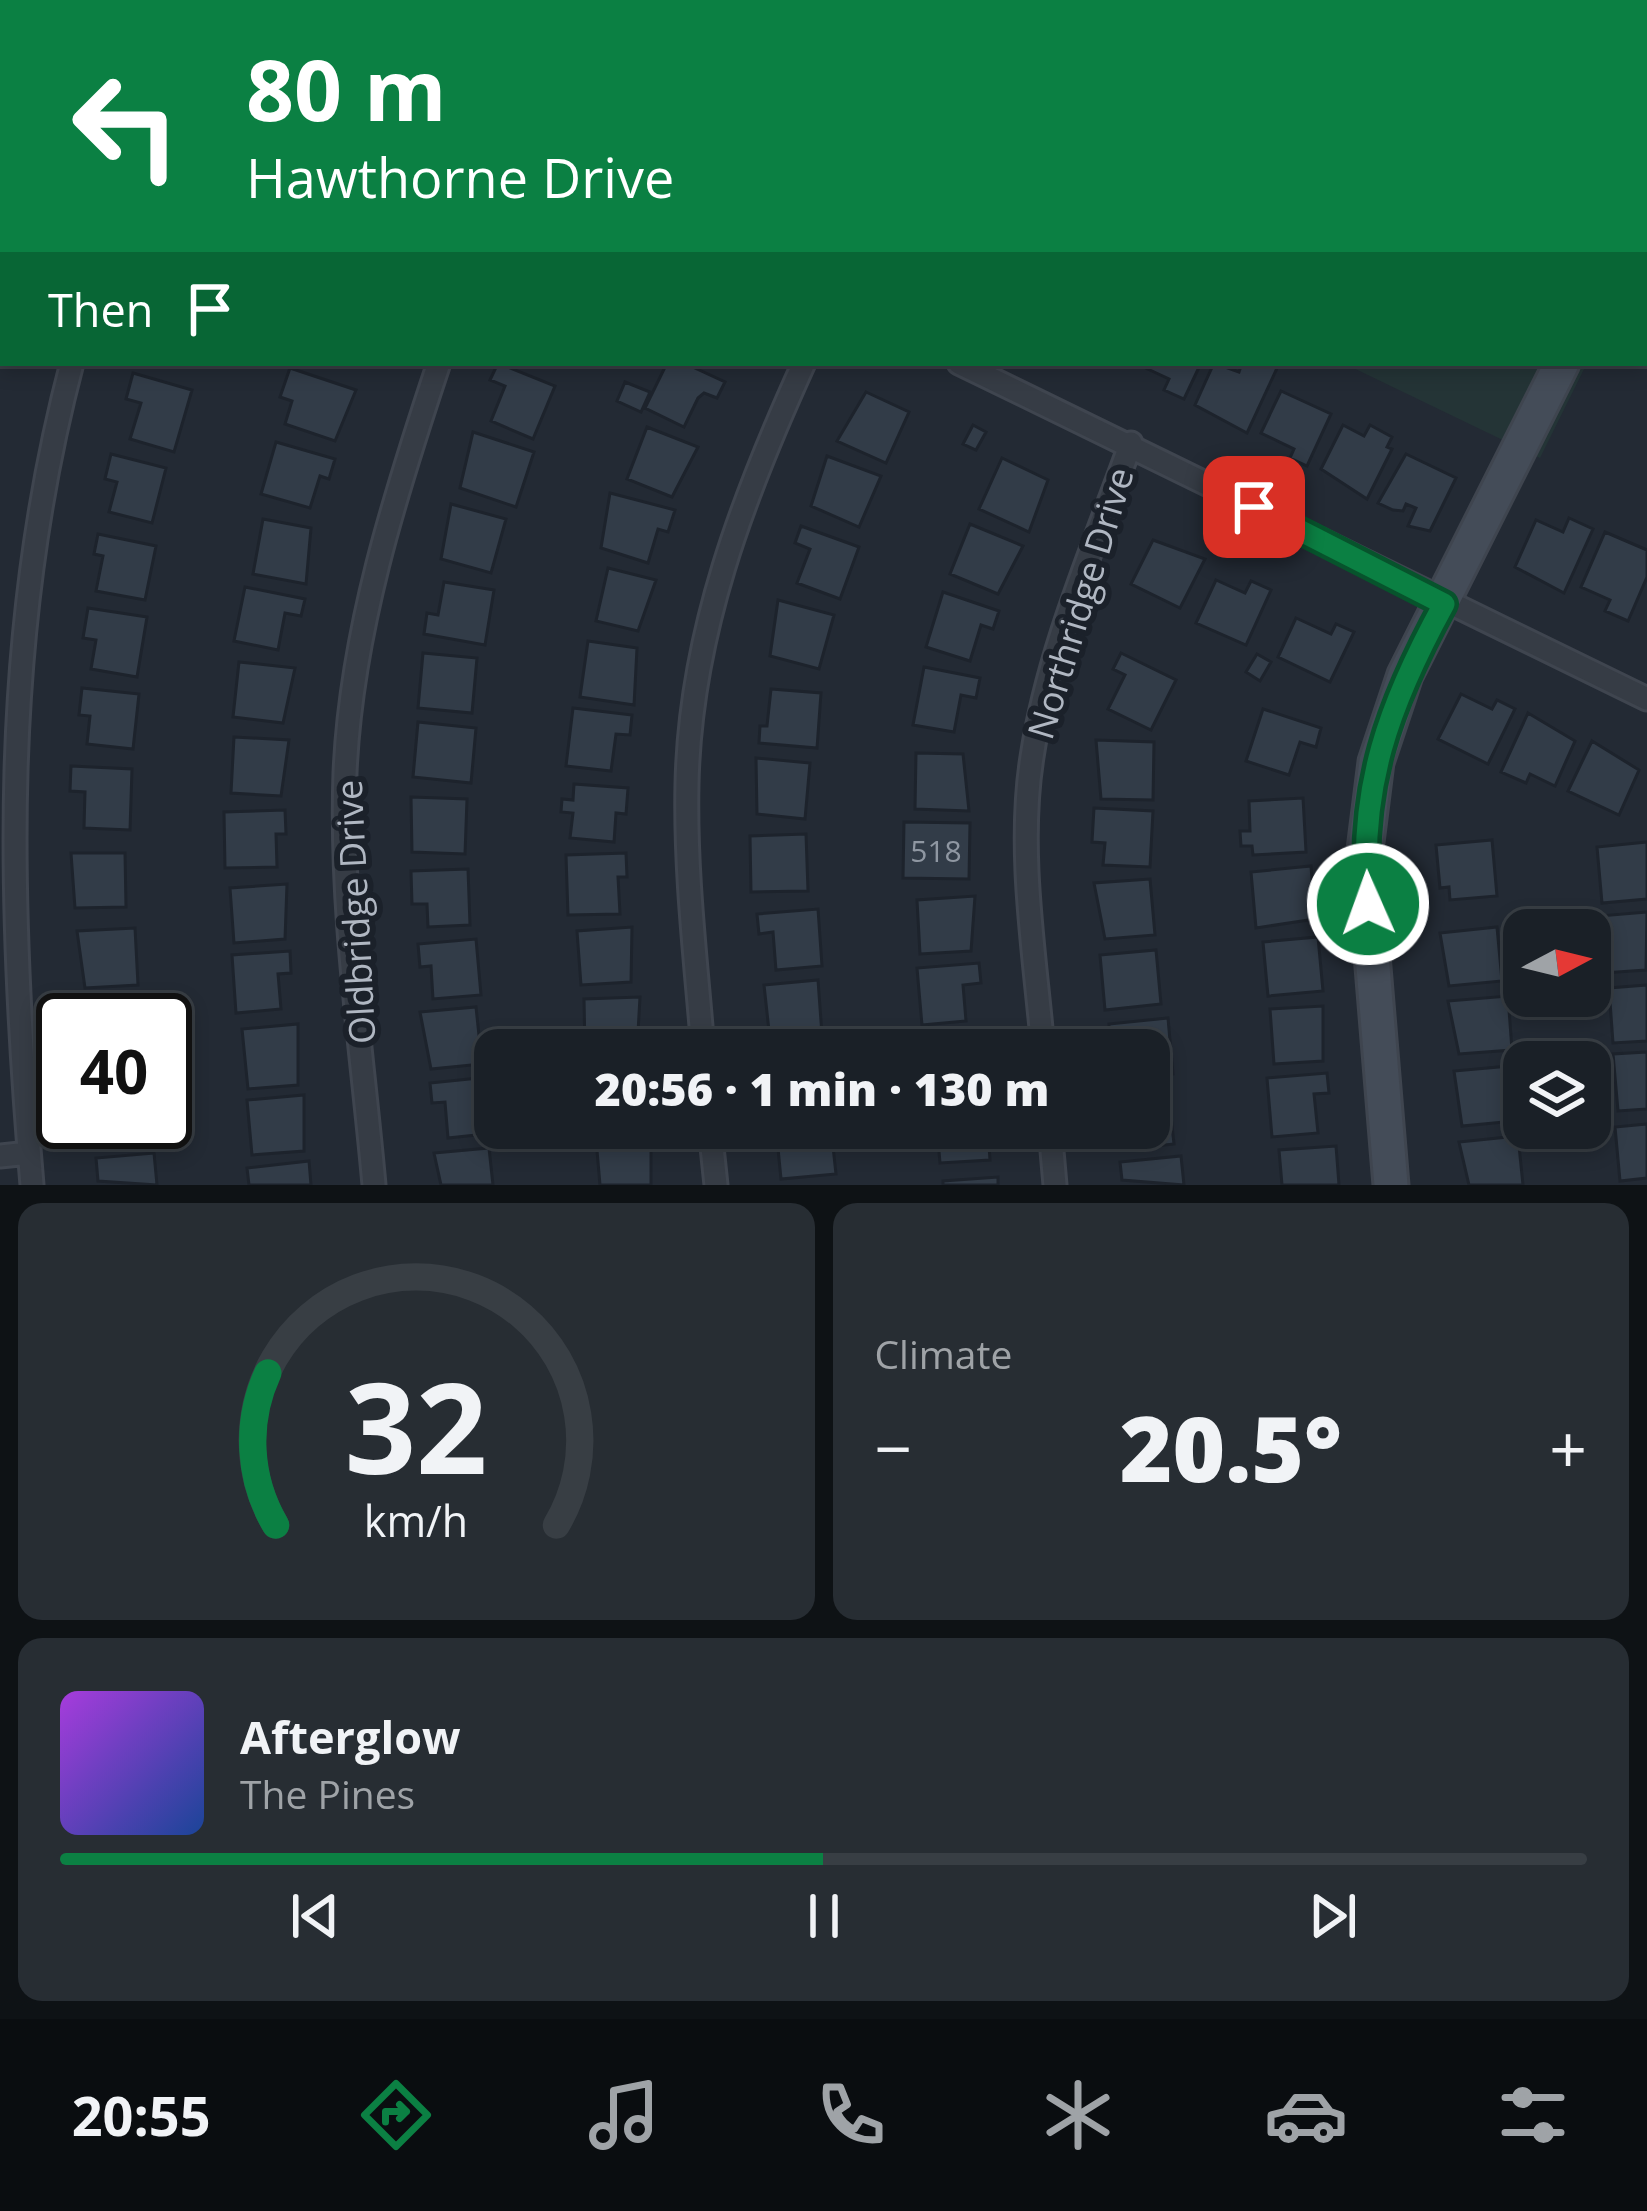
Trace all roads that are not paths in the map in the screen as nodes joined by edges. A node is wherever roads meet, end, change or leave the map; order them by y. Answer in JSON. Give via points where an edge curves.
{"nodes":[{"id":1,"x":71,"y":366,"type":"edge"},
{"id":2,"x":439,"y":366,"type":"edge"},
{"id":3,"x":803,"y":366,"type":"edge"},
{"id":4,"x":964,"y":366,"type":"edge"},
{"id":5,"x":1561,"y":366,"type":"edge"},
{"id":6,"x":1131,"y":443,"type":"junction"},
{"id":7,"x":1444,"y":604,"type":"junction"},
{"id":8,"x":1647,"y":699,"type":"edge"},
{"id":9,"x":701,"y":1029,"type":"edge"},
{"id":10,"x":1042,"y":1029,"type":"edge"},
{"id":11,"x":712,"y":1149,"type":"edge"},
{"id":12,"x":1052,"y":1149,"type":"edge"},
{"id":13,"x":29,"y":1153,"type":"junction"},
{"id":14,"x":0,"y":1156,"type":"edge"},
{"id":15,"x":32,"y":1185,"type":"edge"},
{"id":16,"x":374,"y":1185,"type":"edge"},
{"id":17,"x":716,"y":1185,"type":"edge"},
{"id":18,"x":1055,"y":1185,"type":"edge"},
{"id":19,"x":1391,"y":1185,"type":"edge"}],
"edges":[{"from":1,"to":13,"type":"street","via":[[35,516],[9,750]]},
{"from":2,"to":16,"type":"street","name":"Oldbridge Drive","via":[[389,519],[360,647],[345,773]]},
{"from":3,"to":9,"type":"street","via":[[733,530],[694,700],[688,849]]},
{"from":4,"to":6,"type":"street"},
{"from":5,"to":7,"type":"street"},
{"from":6,"to":7,"type":"street"},
{"from":6,"to":10,"type":"street","name":"Northridge Drive","via":[[1062,637],[1032,758],[1027,805]]},
{"from":7,"to":8,"type":"street"},
{"from":7,"to":19,"type":"street","via":[[1388,715],[1364,857]]},
{"from":11,"to":17,"type":"street"},
{"from":12,"to":18,"type":"street"},
{"from":13,"to":14,"type":"street"},
{"from":13,"to":15,"type":"street"}]}
